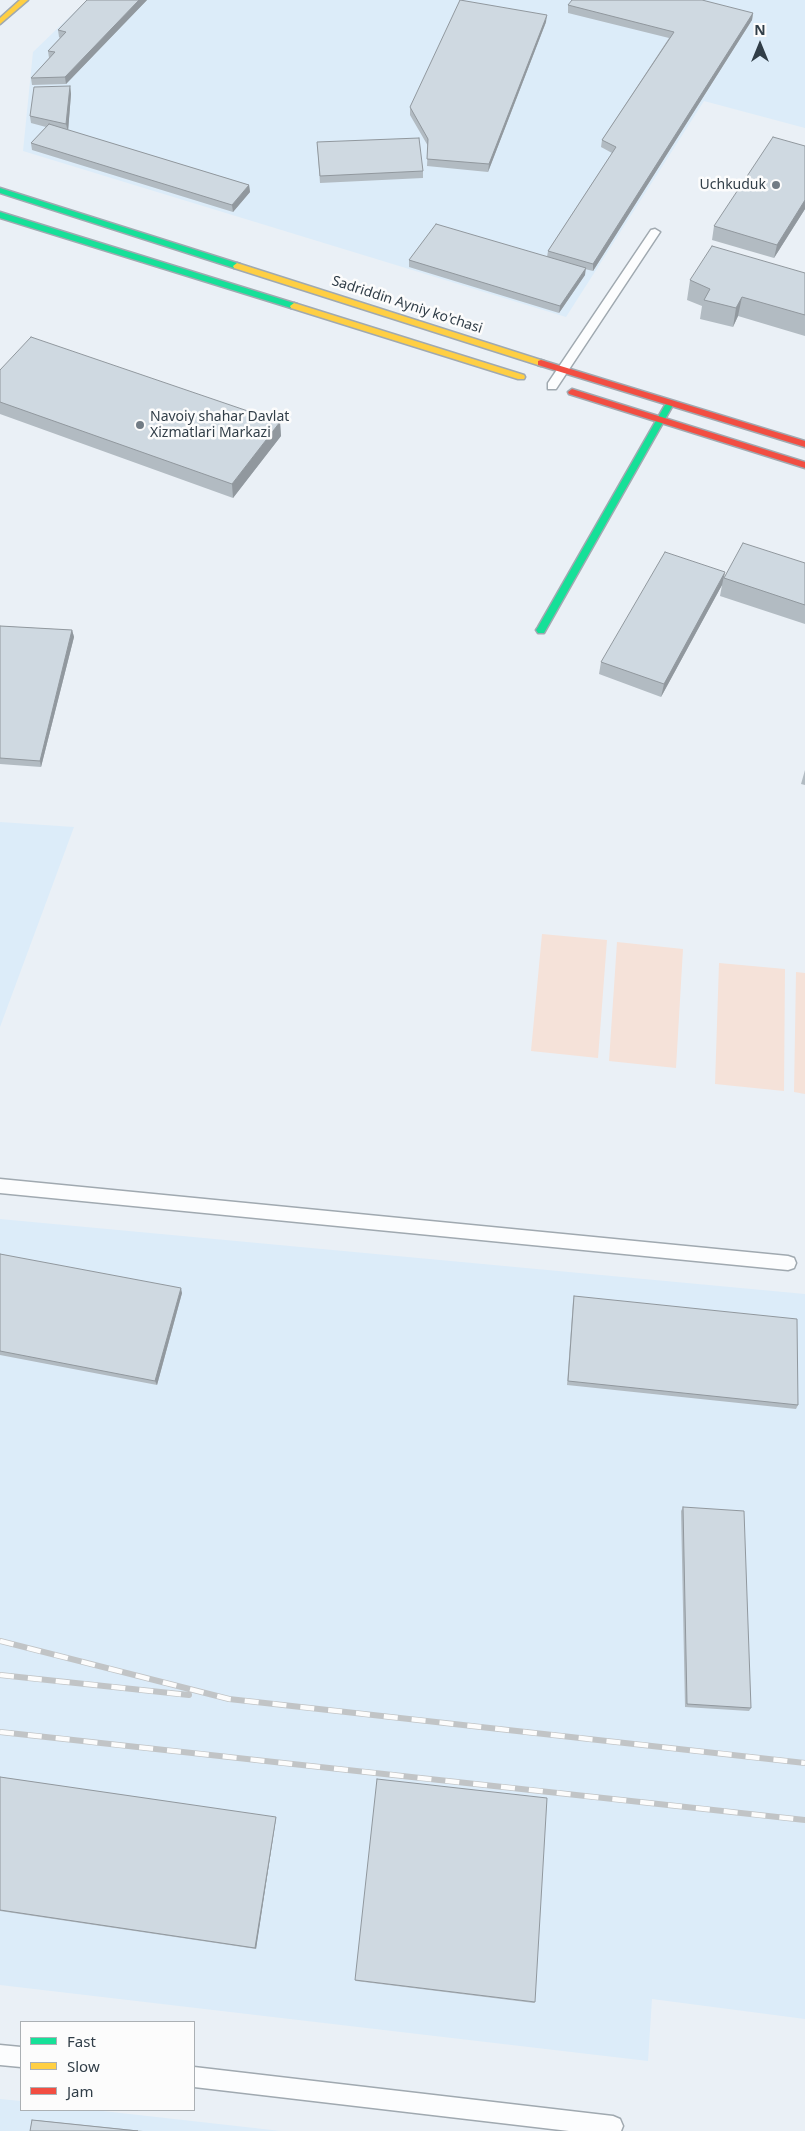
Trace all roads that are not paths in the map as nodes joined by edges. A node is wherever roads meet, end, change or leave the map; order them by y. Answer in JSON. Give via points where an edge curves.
{"nodes":[{"id":1,"x":24,"y":0,"type":"edge"},
{"id":2,"x":0,"y":22,"type":"edge"},
{"id":3,"x":0,"y":190,"type":"edge"},
{"id":4,"x":0,"y":215,"type":"edge"},
{"id":5,"x":654,"y":232,"type":"dead end"},
{"id":6,"x":563,"y":370,"type":"junction"},
{"id":7,"x":543,"y":383,"type":"junction"},
{"id":8,"x":671,"y":402,"type":"junction"},
{"id":9,"x":660,"y":420,"type":"junction"},
{"id":10,"x":805,"y":444,"type":"edge"},
{"id":11,"x":805,"y":465,"type":"edge"},
{"id":12,"x":541,"y":630,"type":"dead end"},
{"id":13,"x":0,"y":1186,"type":"edge"},
{"id":14,"x":788,"y":1263,"type":"dead end"},
{"id":15,"x":0,"y":2054,"type":"edge"},
{"id":16,"x":20,"y":2057,"type":"edge"},
{"id":17,"x":195,"y":2077,"type":"edge"},
{"id":18,"x":613,"y":2126,"type":"dead end"}],
"edges":[{"from":1,"to":2,"type":"main road"},
{"from":3,"to":6,"type":"main road","name":"Sadriddin Ayniy ko'chasi"},
{"from":4,"to":7,"type":"main road"},
{"from":5,"to":6,"type":"lane"},
{"from":6,"to":7,"type":"lane"},
{"from":6,"to":8,"type":"main road","name":"Sadriddin Ayniy ko'chasi"},
{"from":7,"to":9,"type":"main road"},
{"from":8,"to":9,"type":"main road"},
{"from":8,"to":10,"type":"main road","name":"Sadriddin Ayniy ko'chasi"},
{"from":9,"to":11,"type":"main road"},
{"from":9,"to":12,"type":"main road"},
{"from":13,"to":14,"type":"lane"},
{"from":15,"to":16,"type":"lane"},
{"from":17,"to":18,"type":"lane"}]}
